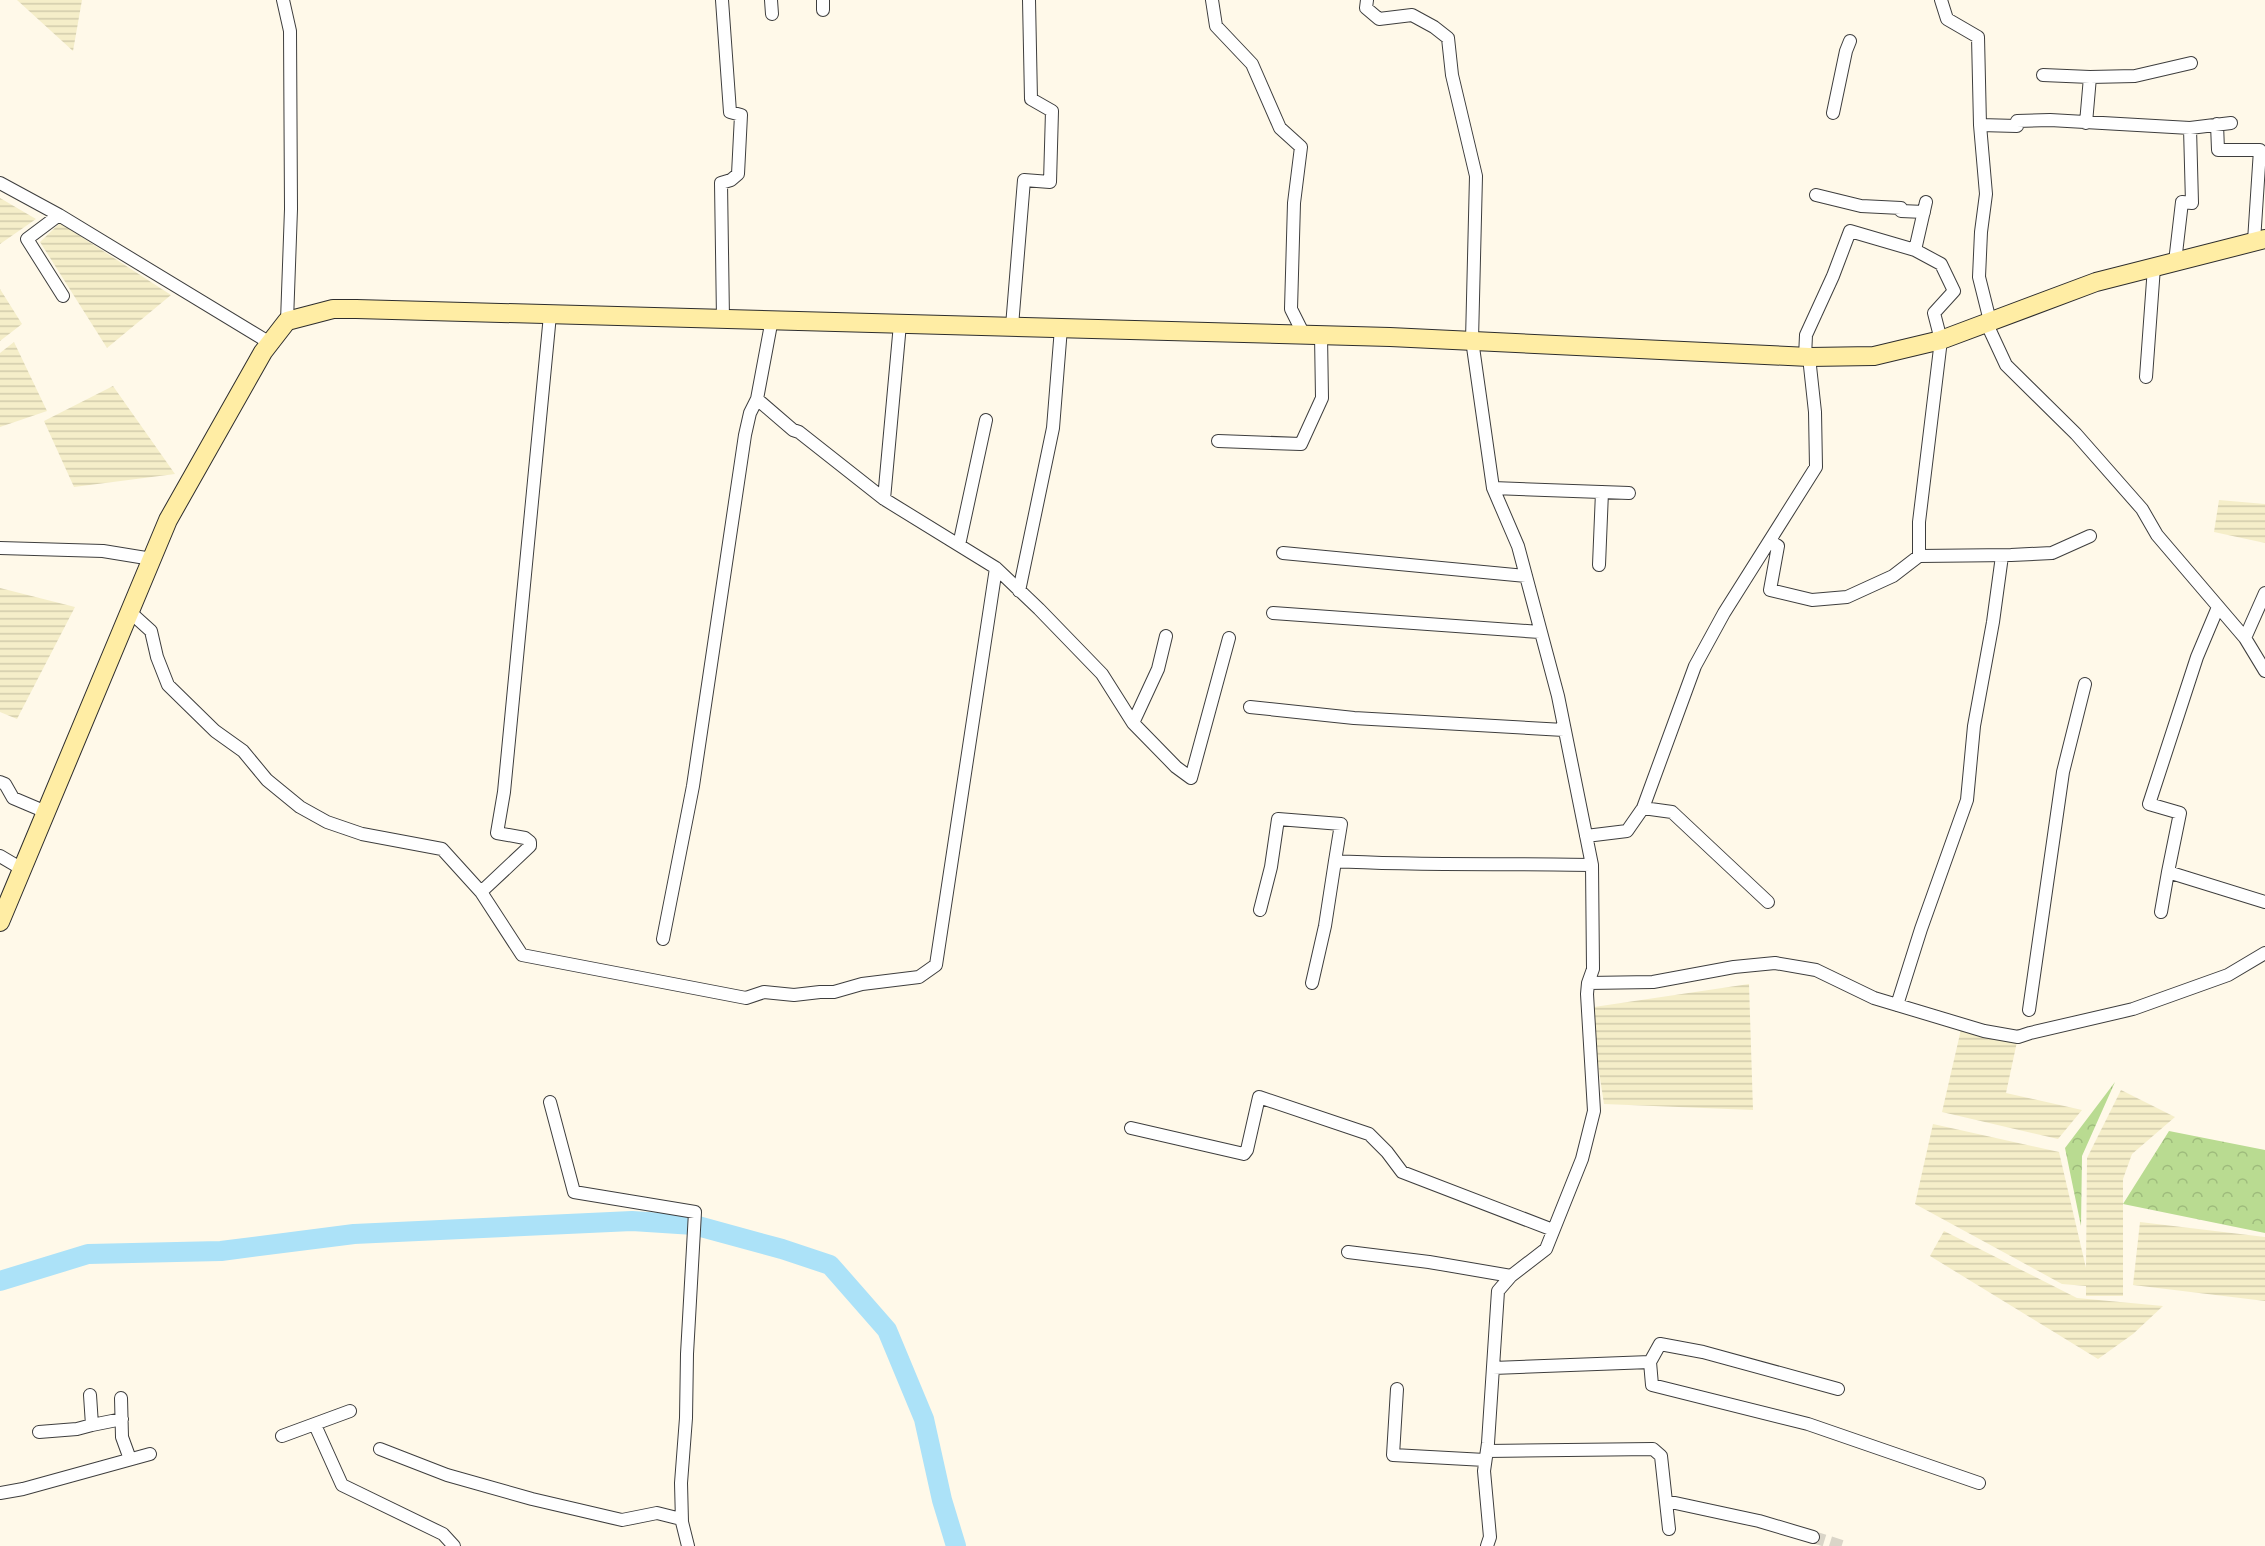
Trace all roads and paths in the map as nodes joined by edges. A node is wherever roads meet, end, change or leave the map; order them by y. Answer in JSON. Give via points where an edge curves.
{"nodes":[{"id":1,"x":282,"y":0,"type":"edge"},
{"id":2,"x":722,"y":0,"type":"edge"},
{"id":3,"x":771,"y":0,"type":"edge"},
{"id":4,"x":1029,"y":0,"type":"edge"},
{"id":5,"x":1212,"y":0,"type":"edge"},
{"id":6,"x":1367,"y":0,"type":"edge"},
{"id":7,"x":1941,"y":0,"type":"edge"},
{"id":8,"x":771,"y":15,"type":"dead end"},
{"id":9,"x":1850,"y":41,"type":"dead end"},
{"id":10,"x":2191,"y":63,"type":"dead end"},
{"id":11,"x":2043,"y":75,"type":"dead end"},
{"id":12,"x":2090,"y":77,"type":"junction"},
{"id":13,"x":1833,"y":113,"type":"dead end"},
{"id":14,"x":2086,"y":123,"type":"junction"},
{"id":15,"x":2231,"y":123,"type":"dead end"},
{"id":16,"x":2217,"y":124,"type":"junction"},
{"id":17,"x":1980,"y":125,"type":"junction"},
{"id":18,"x":2190,"y":128,"type":"junction"},
{"id":19,"x":0,"y":183,"type":"edge"},
{"id":20,"x":1816,"y":195,"type":"dead end"},
{"id":21,"x":59,"y":215,"type":"junction"},
{"id":22,"x":2260,"y":240,"type":"edge"},
{"id":23,"x":1915,"y":250,"type":"junction"},
{"id":24,"x":2175,"y":262,"type":"junction"},
{"id":25,"x":2154,"y":267,"type":"junction"},
{"id":26,"x":63,"y":296,"type":"dead end"},
{"id":27,"x":550,"y":315,"type":"junction"},
{"id":28,"x":723,"y":319,"type":"junction"},
{"id":29,"x":772,"y":319,"type":"junction"},
{"id":30,"x":287,"y":321,"type":"junction"},
{"id":31,"x":1988,"y":322,"type":"junction"},
{"id":32,"x":900,"y":324,"type":"junction"},
{"id":33,"x":1012,"y":326,"type":"junction"},
{"id":34,"x":1061,"y":328,"type":"junction"},
{"id":35,"x":1312,"y":335,"type":"junction"},
{"id":36,"x":1472,"y":340,"type":"junction"},
{"id":37,"x":1941,"y":340,"type":"junction"},
{"id":38,"x":270,"y":343,"type":"junction"},
{"id":39,"x":1807,"y":357,"type":"junction"},
{"id":40,"x":2146,"y":377,"type":"dead end"},
{"id":41,"x":758,"y":399,"type":"junction"},
{"id":42,"x":986,"y":420,"type":"dead end"},
{"id":43,"x":1218,"y":441,"type":"dead end"},
{"id":44,"x":1493,"y":488,"type":"junction"},
{"id":45,"x":1602,"y":492,"type":"junction"},
{"id":46,"x":1629,"y":493,"type":"dead end"},
{"id":47,"x":884,"y":499,"type":"junction"},
{"id":48,"x":2090,"y":536,"type":"dead end"},
{"id":49,"x":1770,"y":541,"type":"junction"},
{"id":50,"x":959,"y":545,"type":"junction"},
{"id":51,"x":0,"y":548,"type":"edge"},
{"id":52,"x":1283,"y":553,"type":"dead end"},
{"id":53,"x":1919,"y":556,"type":"junction"},
{"id":54,"x":2002,"y":556,"type":"junction"},
{"id":55,"x":152,"y":559,"type":"junction"},
{"id":56,"x":1599,"y":565,"type":"dead end"},
{"id":57,"x":996,"y":568,"type":"junction"},
{"id":58,"x":1526,"y":576,"type":"junction"},
{"id":59,"x":1019,"y":591,"type":"junction"},
{"id":60,"x":2265,"y":593,"type":"edge"},
{"id":61,"x":2218,"y":607,"type":"junction"},
{"id":62,"x":130,"y":612,"type":"junction"},
{"id":63,"x":1273,"y":613,"type":"dead end"},
{"id":64,"x":1540,"y":632,"type":"junction"},
{"id":65,"x":1166,"y":636,"type":"dead end"},
{"id":66,"x":1230,"y":638,"type":"dead end"},
{"id":67,"x":2245,"y":638,"type":"junction"},
{"id":68,"x":2265,"y":671,"type":"edge"},
{"id":69,"x":2085,"y":684,"type":"dead end"},
{"id":70,"x":1250,"y":707,"type":"dead end"},
{"id":71,"x":1133,"y":723,"type":"junction"},
{"id":72,"x":1564,"y":730,"type":"junction"},
{"id":73,"x":0,"y":782,"type":"edge"},
{"id":74,"x":1643,"y":808,"type":"junction"},
{"id":75,"x":46,"y":812,"type":"junction"},
{"id":76,"x":1586,"y":836,"type":"junction"},
{"id":77,"x":0,"y":856,"type":"edge"},
{"id":78,"x":1335,"y":861,"type":"junction"},
{"id":79,"x":1592,"y":865,"type":"junction"},
{"id":80,"x":22,"y":869,"type":"junction"},
{"id":81,"x":2168,"y":872,"type":"junction"},
{"id":82,"x":481,"y":892,"type":"junction"},
{"id":83,"x":1768,"y":902,"type":"dead end"},
{"id":84,"x":2265,"y":902,"type":"edge"},
{"id":85,"x":1260,"y":910,"type":"dead end"},
{"id":86,"x":2160,"y":912,"type":"dead end"},
{"id":87,"x":0,"y":922,"type":"edge"},
{"id":88,"x":663,"y":939,"type":"dead end"},
{"id":89,"x":2265,"y":953,"type":"edge"},
{"id":90,"x":1312,"y":983,"type":"dead end"},
{"id":91,"x":1588,"y":983,"type":"junction"},
{"id":92,"x":1897,"y":1005,"type":"junction"},
{"id":93,"x":2029,"y":1010,"type":"dead end"},
{"id":94,"x":550,"y":1102,"type":"dead end"},
{"id":95,"x":1131,"y":1128,"type":"dead end"},
{"id":96,"x":1553,"y":1230,"type":"junction"},
{"id":97,"x":1347,"y":1252,"type":"dead end"},
{"id":98,"x":1511,"y":1276,"type":"junction"},
{"id":99,"x":1650,"y":1362,"type":"junction"},
{"id":100,"x":1493,"y":1368,"type":"junction"},
{"id":101,"x":1397,"y":1389,"type":"dead end"},
{"id":102,"x":1838,"y":1389,"type":"dead end"},
{"id":103,"x":90,"y":1395,"type":"dead end"},
{"id":104,"x":121,"y":1398,"type":"dead end"},
{"id":105,"x":350,"y":1411,"type":"dead end"},
{"id":106,"x":122,"y":1419,"type":"junction"},
{"id":107,"x":92,"y":1425,"type":"junction"},
{"id":108,"x":315,"y":1425,"type":"junction"},
{"id":109,"x":39,"y":1432,"type":"dead end"},
{"id":110,"x":282,"y":1436,"type":"dead end"},
{"id":111,"x":380,"y":1449,"type":"dead end"},
{"id":112,"x":150,"y":1454,"type":"dead end"},
{"id":113,"x":1486,"y":1455,"type":"junction"},
{"id":114,"x":130,"y":1459,"type":"junction"},
{"id":115,"x":1979,"y":1483,"type":"dead end"},
{"id":116,"x":0,"y":1493,"type":"edge"},
{"id":117,"x":1666,"y":1501,"type":"junction"},
{"id":118,"x":681,"y":1519,"type":"junction"},
{"id":119,"x":1669,"y":1529,"type":"dead end"},
{"id":120,"x":1813,"y":1537,"type":"tunnel mouth"},
{"id":121,"x":454,"y":1546,"type":"edge"},
{"id":122,"x":688,"y":1546,"type":"edge"},
{"id":123,"x":1488,"y":1546,"type":"edge"}],
"edges":[{"from":1,"to":30,"type":"street","via":[[290,31]]},
{"from":2,"to":28,"type":"street","via":[[730,112],[741,115],[738,174],[722,183]]},
{"from":3,"to":8,"type":"street"},
{"from":4,"to":33,"type":"street","via":[[1031,99],[1052,111],[1050,182],[1024,180]]},
{"from":5,"to":35,"type":"street","via":[[1216,26],[1252,64],[1280,128],[1301,147],[1294,203],[1291,309]]},
{"from":6,"to":36,"type":"street","via":[[1366,8],[1379,19],[1412,15],[1448,38],[1452,75],[1476,176]]},
{"from":7,"to":17,"type":"street","via":[[1947,19],[1978,37]]},
{"from":9,"to":13,"type":"street"},
{"from":10,"to":12,"type":"street","via":[[2135,76]]},
{"from":11,"to":12,"type":"street"},
{"from":12,"to":14,"type":"street"},
{"from":14,"to":17,"type":"street","via":[[2050,120],[2017,121],[2017,126]]},
{"from":14,"to":18,"type":"street"},
{"from":15,"to":16,"type":"street"},
{"from":16,"to":18,"type":"street"},
{"from":16,"to":22,"type":"street","via":[[2218,150],[2260,150]]},
{"from":17,"to":31,"type":"street","via":[[1986,194],[1979,277]]},
{"from":18,"to":24,"type":"street","via":[[2192,203],[2182,202]]},
{"from":19,"to":21,"type":"street"},
{"from":20,"to":23,"type":"street","via":[[1901,211],[1925,207]]},
{"from":21,"to":26,"type":"street","via":[[27,239]]},
{"from":21,"to":38,"type":"street"},
{"from":22,"to":24,"type":"main road"},
{"from":23,"to":37,"type":"street","via":[[1941,264],[1953,291],[1934,313]]},
{"from":23,"to":39,"type":"street","via":[[1850,231],[1806,335]]},
{"from":24,"to":25,"type":"main road"},
{"from":25,"to":31,"type":"main road","via":[[2096,282]]},
{"from":25,"to":40,"type":"street"},
{"from":27,"to":28,"type":"main road"},
{"from":27,"to":30,"type":"main road","via":[[333,309]]},
{"from":27,"to":82,"type":"street","via":[[497,833],[525,838],[530,846]]},
{"from":28,"to":29,"type":"main road"},
{"from":29,"to":32,"type":"main road"},
{"from":29,"to":41,"type":"street"},
{"from":30,"to":38,"type":"main road"},
{"from":31,"to":37,"type":"main road"},
{"from":31,"to":61,"type":"street","via":[[2006,365],[2076,434],[2142,508],[2157,535]]},
{"from":32,"to":33,"type":"main road"},
{"from":32,"to":47,"type":"street"},
{"from":33,"to":34,"type":"main road"},
{"from":34,"to":35,"type":"main road"},
{"from":34,"to":59,"type":"street","via":[[1053,428]]},
{"from":35,"to":36,"type":"main road"},
{"from":35,"to":43,"type":"street","via":[[1322,398],[1301,444]]},
{"from":36,"to":39,"type":"main road"},
{"from":36,"to":44,"type":"street"},
{"from":37,"to":39,"type":"main road","via":[[1874,356]]},
{"from":37,"to":53,"type":"street","via":[[1919,522]]},
{"from":38,"to":55,"type":"main road","via":[[168,520]]},
{"from":39,"to":49,"type":"street","via":[[1815,412],[1816,467]]},
{"from":41,"to":47,"type":"street"},
{"from":41,"to":88,"type":"street","via":[[745,435],[693,786]]},
{"from":42,"to":50,"type":"street"},
{"from":44,"to":45,"type":"street"},
{"from":44,"to":58,"type":"street","via":[[1518,546]]},
{"from":45,"to":46,"type":"street"},
{"from":45,"to":56,"type":"street"},
{"from":47,"to":50,"type":"street"},
{"from":48,"to":54,"type":"street","via":[[2052,553]]},
{"from":49,"to":53,"type":"street","via":[[1778,546],[1770,590],[1812,600],[1847,597],[1893,576]]},
{"from":49,"to":74,"type":"street","via":[[1695,666]]},
{"from":50,"to":57,"type":"street"},
{"from":51,"to":55,"type":"street","via":[[103,551]]},
{"from":52,"to":58,"type":"street"},
{"from":53,"to":54,"type":"street"},
{"from":54,"to":92,"type":"street","via":[[1974,726],[1967,800]]},
{"from":55,"to":62,"type":"main road"},
{"from":57,"to":59,"type":"street"},
{"from":57,"to":82,"type":"street","via":[[936,965],[919,976],[834,992],[764,992],[746,998],[657,981],[522,955]]},
{"from":58,"to":64,"type":"street"},
{"from":59,"to":71,"type":"street","via":[[1102,674]]},
{"from":60,"to":67,"type":"street"},
{"from":61,"to":67,"type":"street"},
{"from":61,"to":81,"type":"street","via":[[2197,657],[2149,804],[2180,813]]},
{"from":62,"to":75,"type":"main road"},
{"from":62,"to":82,"type":"street","via":[[151,631],[168,685],[300,807],[362,834],[442,849]]},
{"from":63,"to":64,"type":"street"},
{"from":64,"to":72,"type":"street"},
{"from":65,"to":71,"type":"street","via":[[1158,669]]},
{"from":66,"to":71,"type":"street","via":[[1191,778]]},
{"from":67,"to":68,"type":"street"},
{"from":69,"to":93,"type":"street","via":[[2063,772]]},
{"from":70,"to":72,"type":"street","via":[[1365,719]]},
{"from":72,"to":76,"type":"street"},
{"from":73,"to":75,"type":"street","via":[[13,798]]},
{"from":74,"to":76,"type":"street","via":[[1627,831]]},
{"from":74,"to":83,"type":"street","via":[[1672,812]]},
{"from":75,"to":80,"type":"main road"},
{"from":76,"to":79,"type":"street"},
{"from":77,"to":80,"type":"street"},
{"from":78,"to":79,"type":"street"},
{"from":78,"to":85,"type":"street","via":[[1341,824],[1278,819]]},
{"from":78,"to":90,"type":"street"},
{"from":79,"to":91,"type":"street","via":[[1593,969]]},
{"from":80,"to":87,"type":"main road"},
{"from":81,"to":84,"type":"street"},
{"from":81,"to":86,"type":"street"},
{"from":89,"to":92,"type":"street","via":[[2228,975],[2133,1010],[2018,1037]]},
{"from":91,"to":92,"type":"street","via":[[1653,982],[1775,963],[1816,970]]},
{"from":91,"to":96,"type":"street","via":[[1594,1111],[1582,1159]]},
{"from":94,"to":118,"type":"street","via":[[574,1192],[695,1212]]},
{"from":95,"to":96,"type":"street","via":[[1244,1155],[1259,1097],[1369,1134],[1402,1172]]},
{"from":96,"to":98,"type":"street","via":[[1545,1249]]},
{"from":97,"to":98,"type":"street"},
{"from":98,"to":100,"type":"street","via":[[1498,1291]]},
{"from":99,"to":100,"type":"street"},
{"from":99,"to":102,"type":"street","via":[[1660,1344]]},
{"from":99,"to":115,"type":"street","via":[[1652,1385],[1808,1424]]},
{"from":100,"to":113,"type":"street"},
{"from":101,"to":113,"type":"street","via":[[1393,1455]]},
{"from":103,"to":107,"type":"street"},
{"from":104,"to":106,"type":"street"},
{"from":105,"to":108,"type":"street"},
{"from":106,"to":107,"type":"street"},
{"from":106,"to":114,"type":"street","via":[[122,1437]]},
{"from":107,"to":109,"type":"street"},
{"from":108,"to":110,"type":"street"},
{"from":108,"to":121,"type":"street","via":[[342,1485],[443,1534]]},
{"from":111,"to":118,"type":"street","via":[[447,1475],[622,1520],[657,1513]]},
{"from":112,"to":114,"type":"street"},
{"from":113,"to":117,"type":"street","via":[[1653,1449],[1661,1456]]},
{"from":113,"to":123,"type":"street"},
{"from":114,"to":116,"type":"street"},
{"from":117,"to":119,"type":"street"},
{"from":117,"to":120,"type":"street"},
{"from":118,"to":122,"type":"street"}]}
